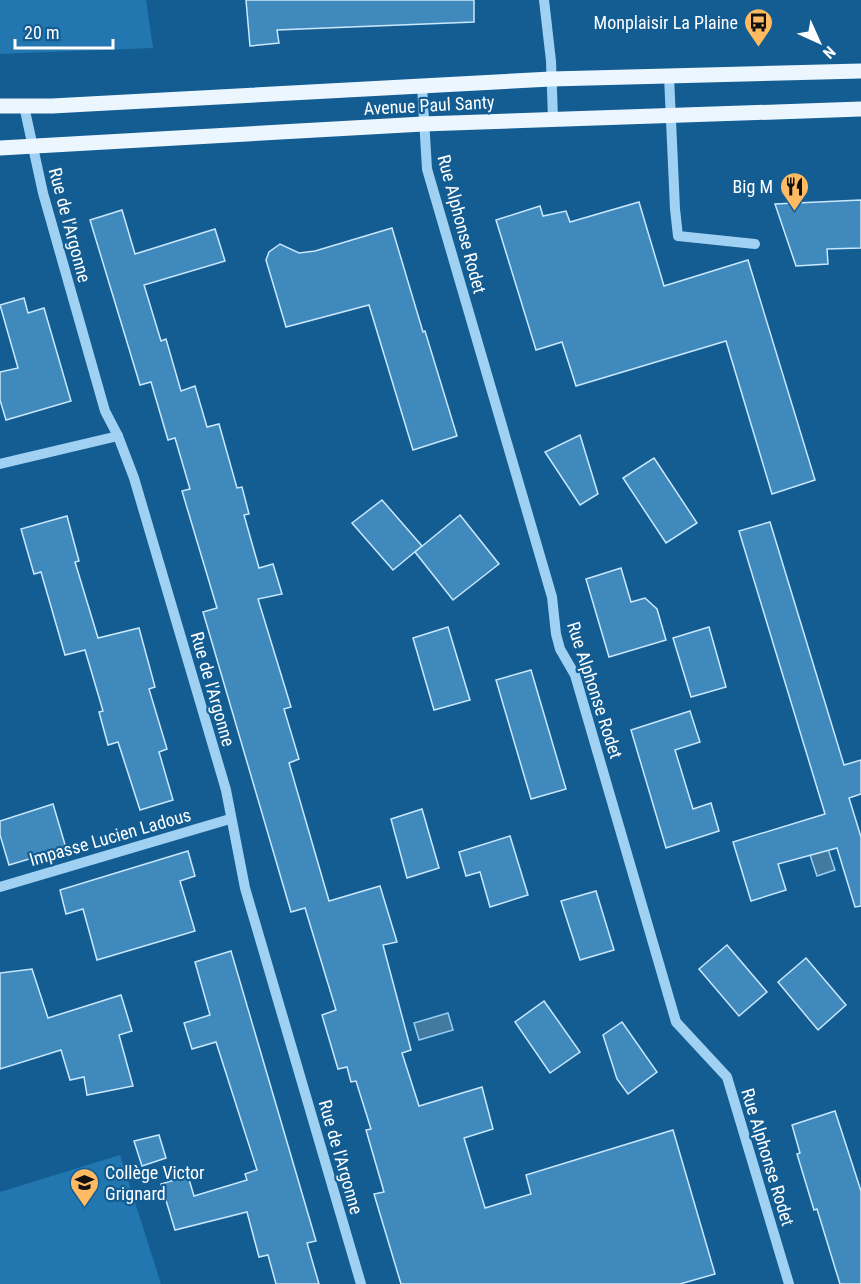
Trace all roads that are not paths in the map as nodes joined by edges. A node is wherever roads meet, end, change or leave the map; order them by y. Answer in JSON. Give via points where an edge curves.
{"nodes":[{"id":1,"x":544,"y":0,"type":"edge"},
{"id":2,"x":861,"y":71,"type":"edge"},
{"id":3,"x":669,"y":76,"type":"junction"},
{"id":4,"x":551,"y":79,"type":"junction"},
{"id":5,"x":422,"y":86,"type":"junction"},
{"id":6,"x":0,"y":106,"type":"edge"},
{"id":7,"x":24,"y":106,"type":"junction"},
{"id":8,"x":861,"y":109,"type":"edge"},
{"id":9,"x":671,"y":115,"type":"junction"},
{"id":10,"x":553,"y":119,"type":"junction"},
{"id":11,"x":423,"y":124,"type":"junction"},
{"id":12,"x":0,"y":147,"type":"edge"},
{"id":13,"x":33,"y":147,"type":"junction"},
{"id":14,"x":755,"y":244,"type":"dead end"},
{"id":15,"x":118,"y":436,"type":"junction"},
{"id":16,"x":0,"y":464,"type":"edge"},
{"id":17,"x":230,"y":819,"type":"junction"},
{"id":18,"x":0,"y":887,"type":"edge"},
{"id":19,"x":361,"y":1284,"type":"edge"},
{"id":20,"x":789,"y":1284,"type":"edge"}],
"edges":[{"from":1,"to":4,"type":"street"},
{"from":2,"to":3,"type":"main road","name":"Avenue Paul Santy"},
{"from":3,"to":4,"type":"main road","name":"Avenue Paul Santy"},
{"from":3,"to":9,"type":"street"},
{"from":4,"to":5,"type":"main road","name":"Avenue Paul Santy"},
{"from":4,"to":10,"type":"street"},
{"from":5,"to":7,"type":"main road","name":"Avenue Paul Santy"},
{"from":5,"to":11,"type":"street","name":"Rue Alphonse Rodet"},
{"from":6,"to":7,"type":"main road","name":"Avenue Paul Santy"},
{"from":7,"to":13,"type":"street","name":"Rue de l'Argonne"},
{"from":8,"to":9,"type":"main road","name":"Avenue Paul Santy"},
{"from":9,"to":10,"type":"main road","name":"Avenue Paul Santy"},
{"from":9,"to":14,"type":"street","via":[[678,236]]},
{"from":10,"to":11,"type":"main road","name":"Avenue Paul Santy"},
{"from":11,"to":13,"type":"main road","name":"Avenue Paul Santy"},
{"from":11,"to":20,"type":"street","name":"Rue Alphonse Rodet","via":[[427,169],[552,597],[560,649],[575,675],[676,1022],[727,1077]]},
{"from":12,"to":13,"type":"main road","name":"Avenue Paul Santy"},
{"from":13,"to":15,"type":"street","name":"Rue de l'Argonne","via":[[105,411]]},
{"from":15,"to":16,"type":"street"},
{"from":15,"to":17,"type":"street","name":"Rue de l'Argonne","via":[[134,478],[226,790]]},
{"from":17,"to":18,"type":"street","name":"Impasse Lucien Ladous"},
{"from":17,"to":19,"type":"street","name":"Rue de l'Argonne","via":[[245,888]]}]}
